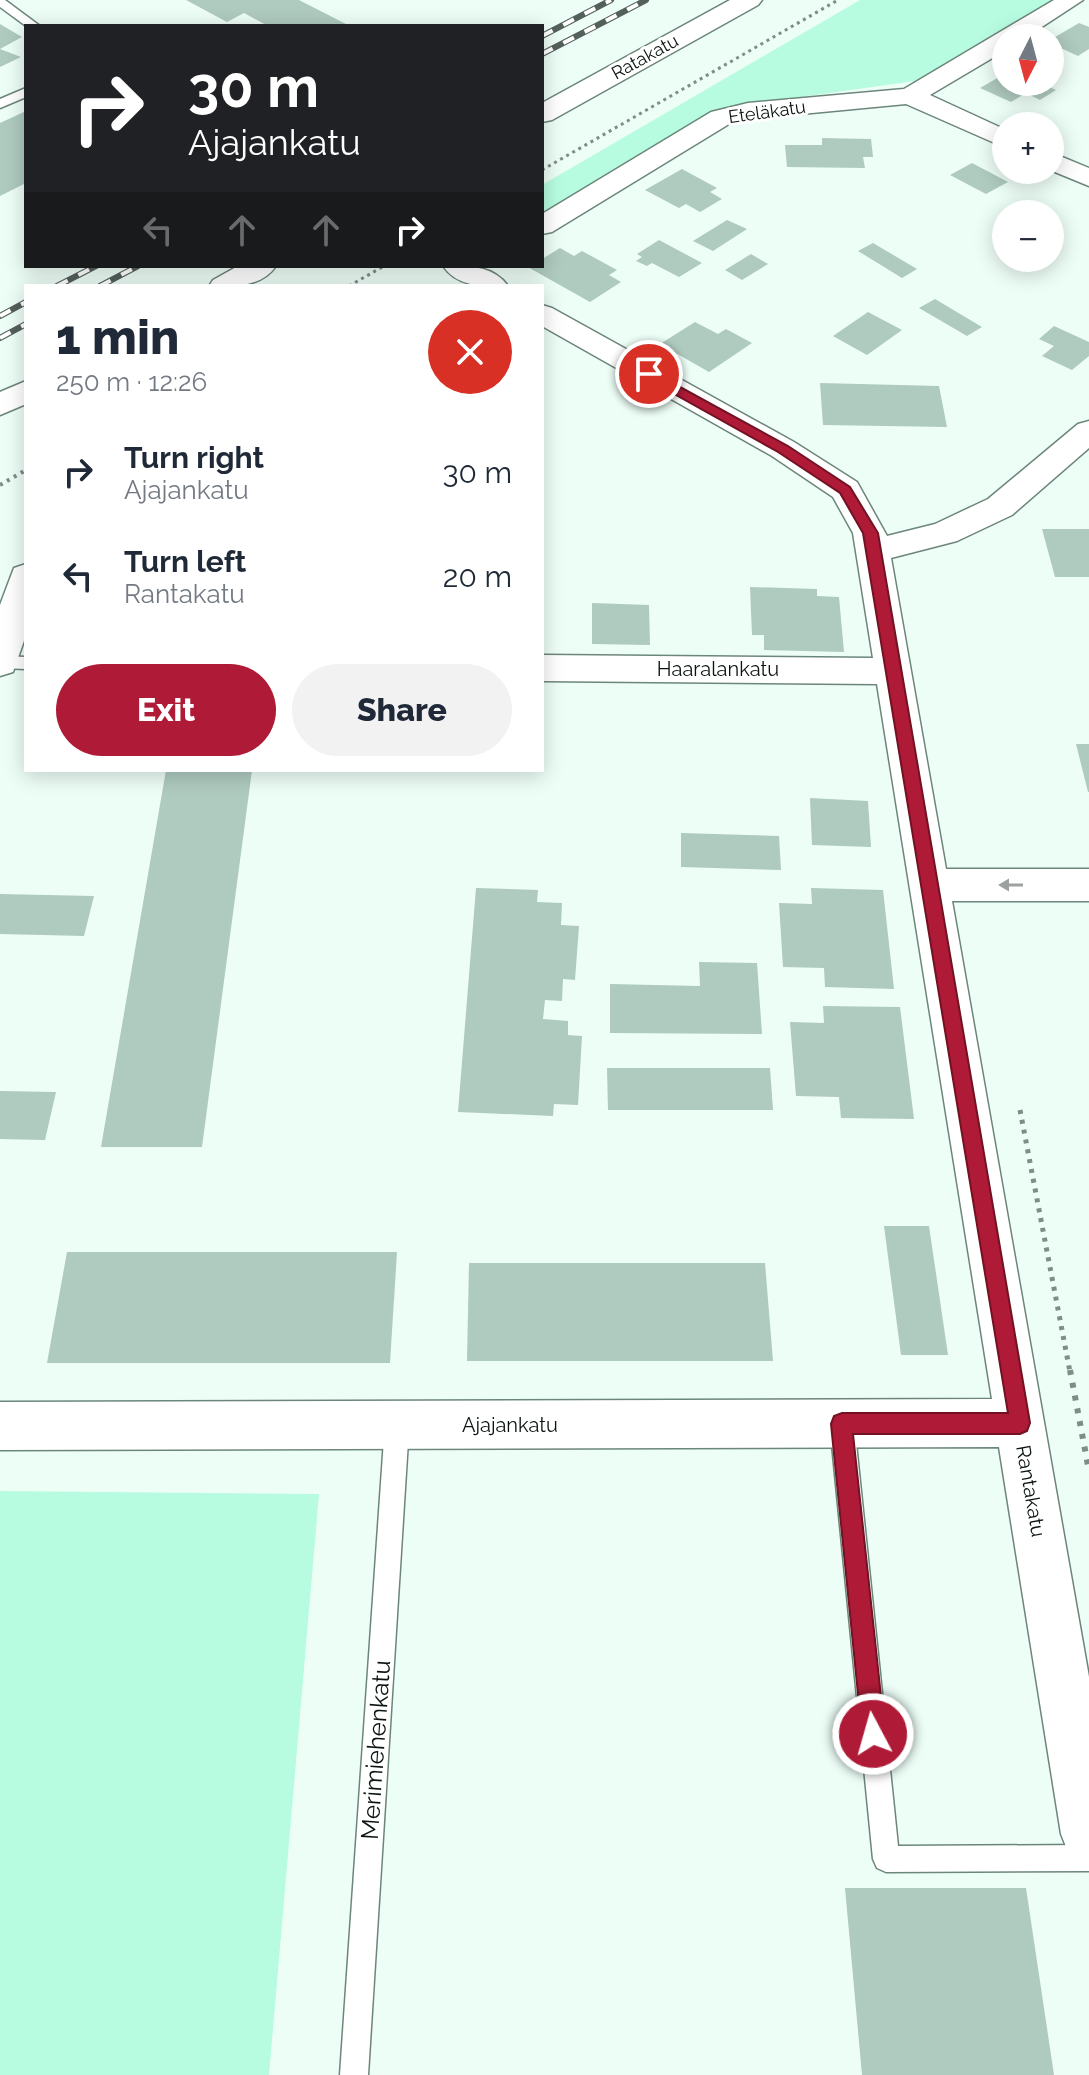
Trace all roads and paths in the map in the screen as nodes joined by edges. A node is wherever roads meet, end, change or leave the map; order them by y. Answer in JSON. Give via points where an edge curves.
{"nodes":[{"id":1,"x":749,"y":0,"type":"edge"},
{"id":2,"x":838,"y":0,"type":"edge"},
{"id":3,"x":1071,"y":0,"type":"edge"},
{"id":4,"x":0,"y":2,"type":"edge"},
{"id":5,"x":31,"y":24,"type":"edge"},
{"id":6,"x":1031,"y":24,"type":"edge"},
{"id":7,"x":992,"y":47,"type":"edge"},
{"id":8,"x":24,"y":93,"type":"edge"},
{"id":9,"x":910,"y":96,"type":"junction"},
{"id":10,"x":0,"y":104,"type":"edge"},
{"id":11,"x":544,"y":113,"type":"edge"},
{"id":12,"x":992,"y":134,"type":"edge"},
{"id":13,"x":1064,"y":166,"type":"edge"},
{"id":14,"x":544,"y":169,"type":"edge"},
{"id":15,"x":1089,"y":178,"type":"edge"},
{"id":16,"x":544,"y":225,"type":"edge"},
{"id":17,"x":257,"y":268,"type":"edge"},
{"id":18,"x":380,"y":268,"type":"edge"},
{"id":19,"x":461,"y":272,"type":"edge"},
{"id":20,"x":228,"y":284,"type":"edge"},
{"id":21,"x":352,"y":284,"type":"edge"},
{"id":22,"x":488,"y":284,"type":"edge"},
{"id":23,"x":544,"y":315,"type":"edge"},
{"id":24,"x":24,"y":392,"type":"edge"},
{"id":25,"x":0,"y":405,"type":"edge"},
{"id":26,"x":1089,"y":431,"type":"edge"},
{"id":27,"x":24,"y":471,"type":"edge"},
{"id":28,"x":0,"y":485,"type":"edge"},
{"id":29,"x":873,"y":542,"type":"junction"},
{"id":30,"x":24,"y":583,"type":"edge"},
{"id":31,"x":0,"y":663,"type":"edge"},
{"id":32,"x":24,"y":663,"type":"edge"},
{"id":33,"x":544,"y":668,"type":"edge"},
{"id":34,"x":893,"y":671,"type":"junction"},
{"id":35,"x":927,"y":885,"type":"junction"},
{"id":36,"x":1089,"y":885,"type":"edge"},
{"id":37,"x":1020,"y":1423,"type":"junction"},
{"id":38,"x":842,"y":1424,"type":"junction"},
{"id":39,"x":397,"y":1425,"type":"junction"},
{"id":40,"x":0,"y":1426,"type":"edge"},
{"id":41,"x":1089,"y":1834,"type":"edge"},
{"id":42,"x":1089,"y":1858,"type":"edge"},
{"id":43,"x":354,"y":2075,"type":"edge"}],
"edges":[{"from":1,"to":11,"type":"main road","name":"Ratakatu"},
{"from":2,"to":14,"type":"path"},
{"from":3,"to":6,"type":"street","name":"Eteläkatu"},
{"from":4,"to":5,"type":"lane"},
{"from":7,"to":9,"type":"street","name":"Eteläkatu"},
{"from":8,"to":10,"type":"lane"},
{"from":9,"to":12,"type":"street"},
{"from":9,"to":16,"type":"street","name":"Eteläkatu","via":[[720,118]]},
{"from":13,"to":15,"type":"street"},
{"from":17,"to":20,"type":"main road"},
{"from":18,"to":21,"type":"path"},
{"from":19,"to":22,"type":"street"},
{"from":23,"to":29,"type":"street","via":[[783,449],[845,490]]},
{"from":24,"to":25,"type":"main road"},
{"from":26,"to":29,"type":"street","via":[[1000,507],[945,533]]},
{"from":27,"to":28,"type":"path"},
{"from":29,"to":34,"type":"street","name":"Rantakatu"},
{"from":30,"to":31,"type":"street"},
{"from":31,"to":32,"type":"lane"},
{"from":33,"to":34,"type":"street","name":"Haaralankatu"},
{"from":34,"to":35,"type":"street","name":"Rantakatu"},
{"from":36,"to":35,"type":"street","one_way":true},
{"from":35,"to":37,"type":"street","name":"Rantakatu"},
{"from":37,"to":38,"type":"street","name":"Ajajankatu"},
{"from":37,"to":41,"type":"street","name":"Rantakatu"},
{"from":38,"to":39,"type":"street","name":"Ajajankatu"},
{"from":38,"to":42,"type":"lane","via":[[886,1859]]},
{"from":39,"to":40,"type":"street","name":"Ajajankatu"},
{"from":39,"to":43,"type":"lane","name":"Merimiehenkatu"}]}
